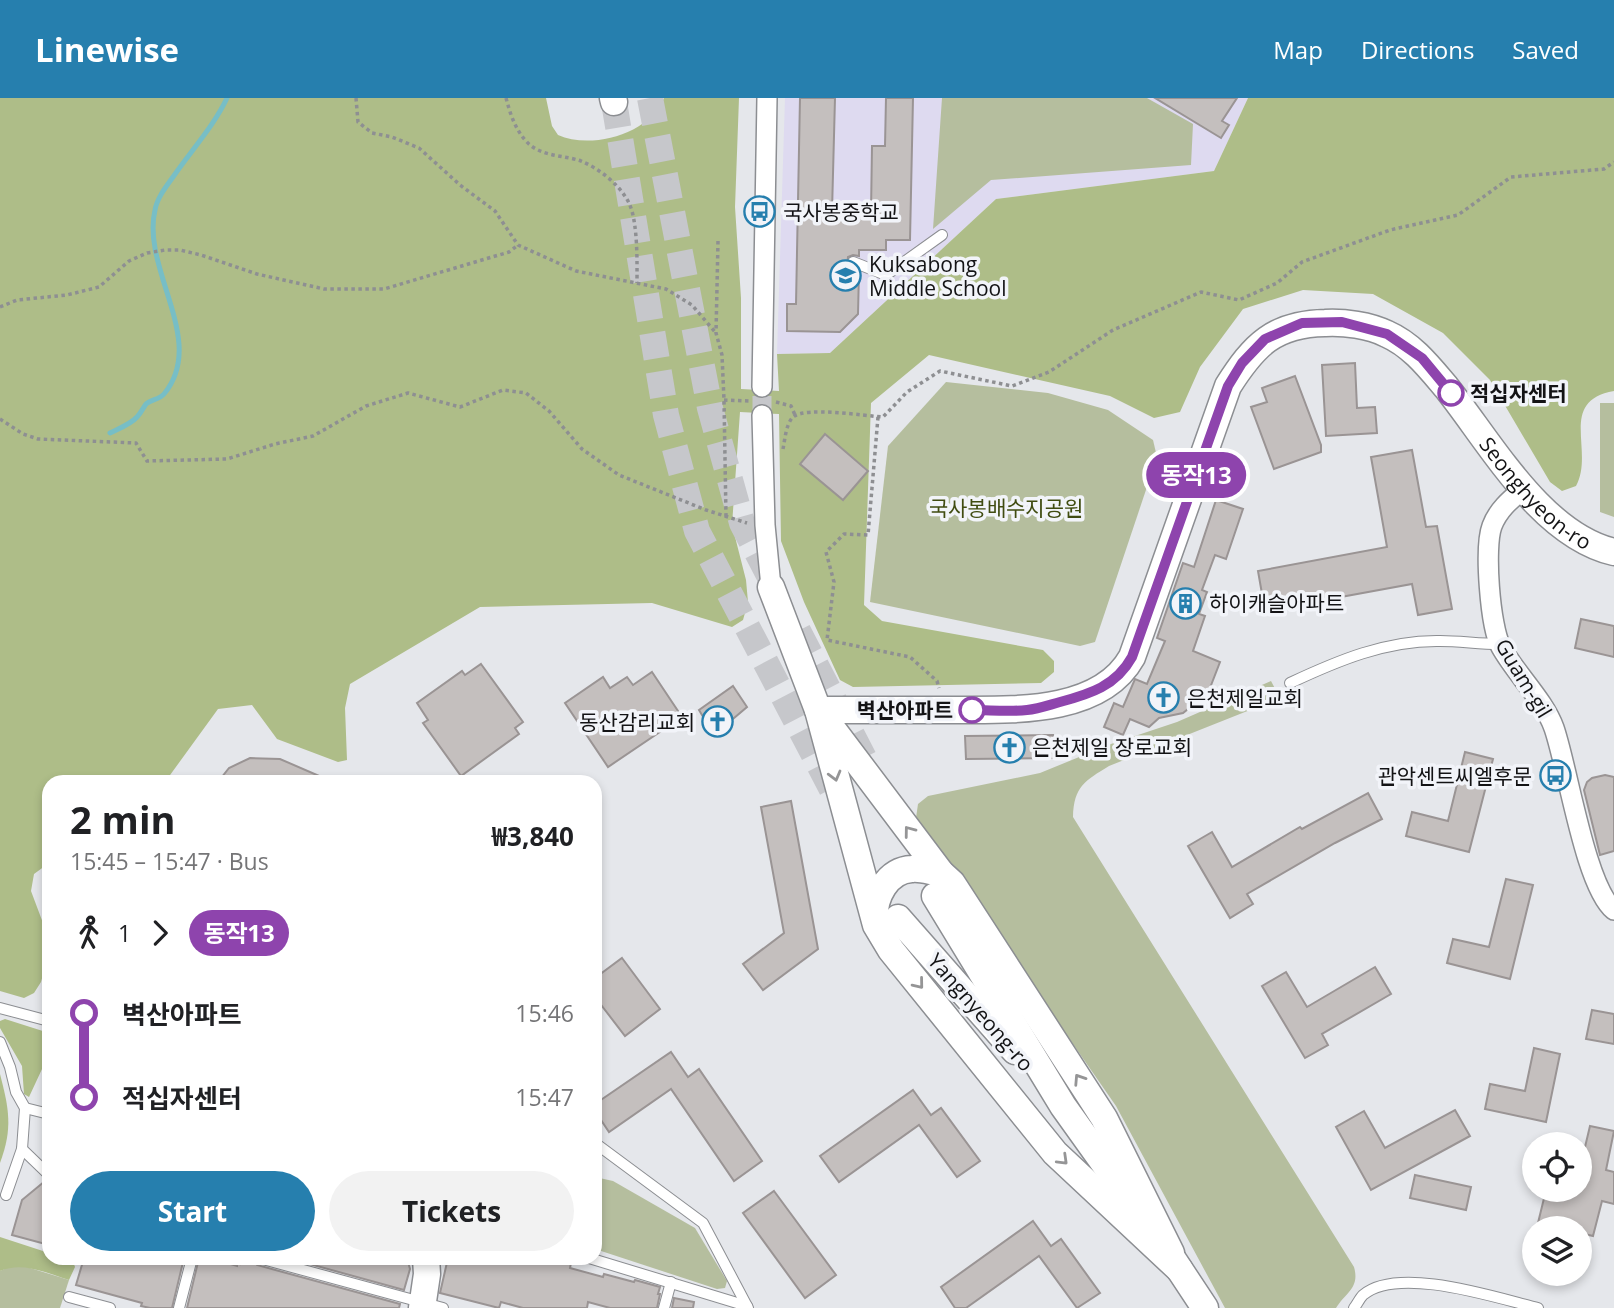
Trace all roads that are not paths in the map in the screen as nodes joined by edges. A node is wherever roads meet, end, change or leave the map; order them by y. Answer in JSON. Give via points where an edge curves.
{"nodes":[{"id":1,"x":767,"y":98,"type":"edge"},
{"id":2,"x":942,"y":235,"type":"dead end"},
{"id":3,"x":853,"y":262,"type":"dead end"},
{"id":4,"x":762,"y":387,"type":"tunnel mouth"},
{"id":5,"x":762,"y":415,"type":"tunnel mouth"},
{"id":6,"x":1523,"y":489,"type":"junction"},
{"id":7,"x":1614,"y":552,"type":"edge"},
{"id":8,"x":771,"y":587,"type":"joint"},
{"id":9,"x":1499,"y":644,"type":"junction"},
{"id":10,"x":1290,"y":683,"type":"dead end"},
{"id":11,"x":818,"y":710,"type":"junction"},
{"id":12,"x":938,"y":885,"type":"junction"},
{"id":13,"x":1614,"y":910,"type":"edge"},
{"id":14,"x":887,"y":922,"type":"junction"},
{"id":15,"x":0,"y":1008,"type":"edge"},
{"id":16,"x":42,"y":1019,"type":"edge"},
{"id":17,"x":0,"y":1042,"type":"edge"},
{"id":18,"x":1063,"y":1106,"type":"junction"},
{"id":19,"x":25,"y":1108,"type":"junction"},
{"id":20,"x":42,"y":1112,"type":"edge"},
{"id":21,"x":602,"y":1148,"type":"edge"},
{"id":22,"x":22,"y":1149,"type":"junction"},
{"id":23,"x":42,"y":1168,"type":"edge"},
{"id":24,"x":6,"y":1195,"type":"dead end"},
{"id":25,"x":602,"y":1262,"type":"edge"},
{"id":26,"x":190,"y":1265,"type":"edge"},
{"id":27,"x":284,"y":1265,"type":"edge"},
{"id":28,"x":426,"y":1265,"type":"edge"},
{"id":29,"x":1179,"y":1269,"type":"junction"},
{"id":30,"x":671,"y":1282,"type":"junction"},
{"id":31,"x":69,"y":1297,"type":"dead end"},
{"id":32,"x":429,"y":1306,"type":"edge"},
{"id":33,"x":747,"y":1307,"type":"edge"},
{"id":34,"x":110,"y":1308,"type":"edge"},
{"id":35,"x":179,"y":1308,"type":"edge"},
{"id":36,"x":664,"y":1308,"type":"edge"},
{"id":37,"x":1205,"y":1308,"type":"edge"},
{"id":38,"x":1354,"y":1308,"type":"edge"},
{"id":39,"x":1538,"y":1308,"type":"edge"}],
"edges":[{"from":1,"to":4,"type":"street"},
{"from":2,"to":3,"type":"lane","via":[[886,275]]},
{"from":5,"to":8,"type":"street"},
{"from":6,"to":7,"type":"main road","name":"Seonghyeon-ro","via":[[1567,530]]},
{"from":6,"to":9,"type":"street","name":"Guam-gil","via":[[1500,509],[1487,549]]},
{"from":6,"to":11,"type":"main road","name":"Seonghyeon-ro","via":[[1422,358],[1387,334],[1342,322],[1302,323],[1265,339],[1228,386],[1132,657],[1112,681],[1097,691],[1028,710]]},
{"from":8,"to":11,"type":"main road"},
{"from":9,"to":10,"type":"lane","via":[[1438,641],[1386,647],[1342,659]]},
{"from":9,"to":13,"type":"street","name":"Guam-gil","via":[[1553,725],[1589,862]]},
{"from":12,"to":11,"type":"main road","one_way":true},
{"from":11,"to":14,"type":"main road","one_way":true},
{"from":12,"to":14,"type":"main road","via":[[911,868],[889,878],[874,906]]},
{"from":12,"to":18,"type":"main road","name":"Yangnyeong-ro"},
{"from":29,"to":12,"type":"main road","one_way":true,"via":[[1104,1118],[952,883]]},
{"from":14,"to":18,"type":"main road","name":"Yangnyeong-ro"},
{"from":14,"to":29,"type":"main road","one_way":true,"via":[[891,950],[1055,1153]]},
{"from":15,"to":16,"type":"lane"},
{"from":17,"to":19,"type":"lane"},
{"from":18,"to":29,"type":"main road","name":"Yangnyeong-ro"},
{"from":19,"to":20,"type":"lane"},
{"from":19,"to":22,"type":"lane"},
{"from":21,"to":33,"type":"lane","via":[[703,1223]]},
{"from":22,"to":23,"type":"lane"},
{"from":22,"to":24,"type":"lane"},
{"from":25,"to":30,"type":"lane"},
{"from":26,"to":35,"type":"lane"},
{"from":27,"to":32,"type":"lane"},
{"from":28,"to":32,"type":"main road"},
{"from":29,"to":37,"type":"main road","name":"Yangnyeong-ro"},
{"from":30,"to":33,"type":"lane"},
{"from":30,"to":36,"type":"lane"},
{"from":31,"to":34,"type":"lane"},
{"from":38,"to":39,"type":"lane","via":[[1363,1295],[1399,1283],[1459,1288]]}]}
